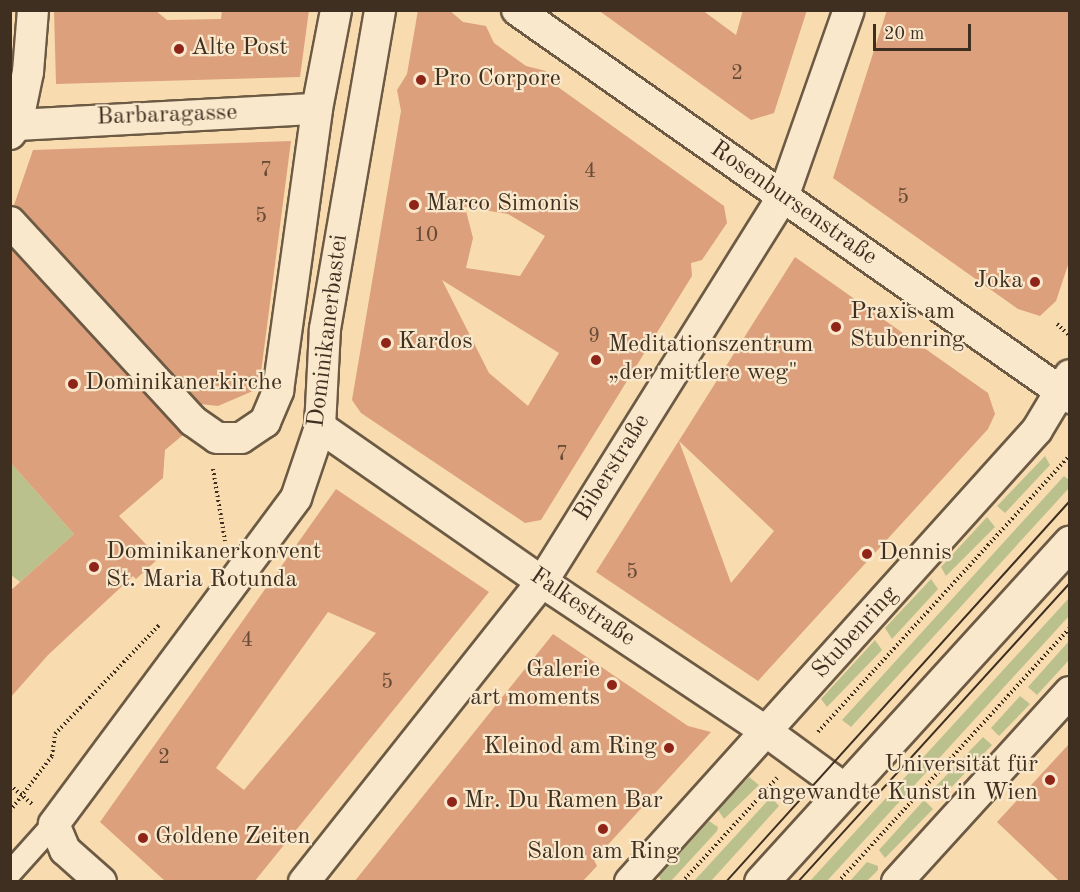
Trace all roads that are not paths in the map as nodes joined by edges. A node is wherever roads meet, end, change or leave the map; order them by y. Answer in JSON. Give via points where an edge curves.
{"nodes":[{"id":1,"x":33,"y":10,"type":"edge"},
{"id":2,"x":336,"y":10,"type":"edge"},
{"id":3,"x":380,"y":10,"type":"edge"},
{"id":4,"x":517,"y":10,"type":"edge"},
{"id":5,"x":849,"y":10,"type":"edge"},
{"id":6,"x":317,"y":109,"type":"junction"},
{"id":7,"x":14,"y":130,"type":"edge"},
{"id":8,"x":783,"y":197,"type":"junction"},
{"id":9,"x":10,"y":222,"type":"edge"},
{"id":10,"x":1067,"y":389,"type":"edge"},
{"id":11,"x":320,"y":427,"type":"junction"},
{"id":12,"x":1070,"y":543,"type":"edge"},
{"id":13,"x":542,"y":582,"type":"junction"},
{"id":14,"x":1070,"y":692,"type":"edge"},
{"id":15,"x":767,"y":732,"type":"junction"},
{"id":16,"x":845,"y":789,"type":"junction"},
{"id":17,"x":54,"y":824,"type":"junction"},
{"id":18,"x":10,"y":873,"type":"edge"},
{"id":19,"x":101,"y":882,"type":"edge"},
{"id":20,"x":304,"y":882,"type":"edge"},
{"id":21,"x":630,"y":882,"type":"edge"},
{"id":22,"x":761,"y":882,"type":"edge"},
{"id":23,"x":897,"y":882,"type":"edge"}],
"edges":[{"from":1,"to":7,"type":"street","via":[[32,45]]},
{"from":2,"to":6,"type":"street","name":"Dominikanerbastei"},
{"from":3,"to":11,"type":"street","name":"Dominikanerbastei","via":[[325,329]]},
{"from":4,"to":8,"type":"street","name":"Rosenbursenstraße"},
{"from":5,"to":8,"type":"street","name":"Biberstraße"},
{"from":6,"to":7,"type":"street","name":"Barbaragasse"},
{"from":6,"to":9,"type":"street","name":"Dominikanerbastei","via":[[278,391],[265,423],[229,438],[193,421]]},
{"from":8,"to":10,"type":"street","name":"Rosenbursenstraße"},
{"from":8,"to":13,"type":"street","name":"Biberstraße"},
{"from":10,"to":15,"type":"street","name":"Stubenring","via":[[1037,430]]},
{"from":11,"to":13,"type":"street","name":"Falkestraße"},
{"from":11,"to":17,"type":"street","name":"Dominikanerbastei","via":[[296,498]]},
{"from":12,"to":16,"type":"main road"},
{"from":13,"to":15,"type":"street","name":"Falkestraße"},
{"from":13,"to":20,"type":"street","name":"Biberstraße"},
{"from":14,"to":23,"type":"street"},
{"from":15,"to":16,"type":"street","name":"Falkestraße"},
{"from":15,"to":21,"type":"street","name":"Stubenring"},
{"from":16,"to":22,"type":"main road"},
{"from":17,"to":18,"type":"street"},
{"from":17,"to":19,"type":"street","via":[[65,850]]}]}
